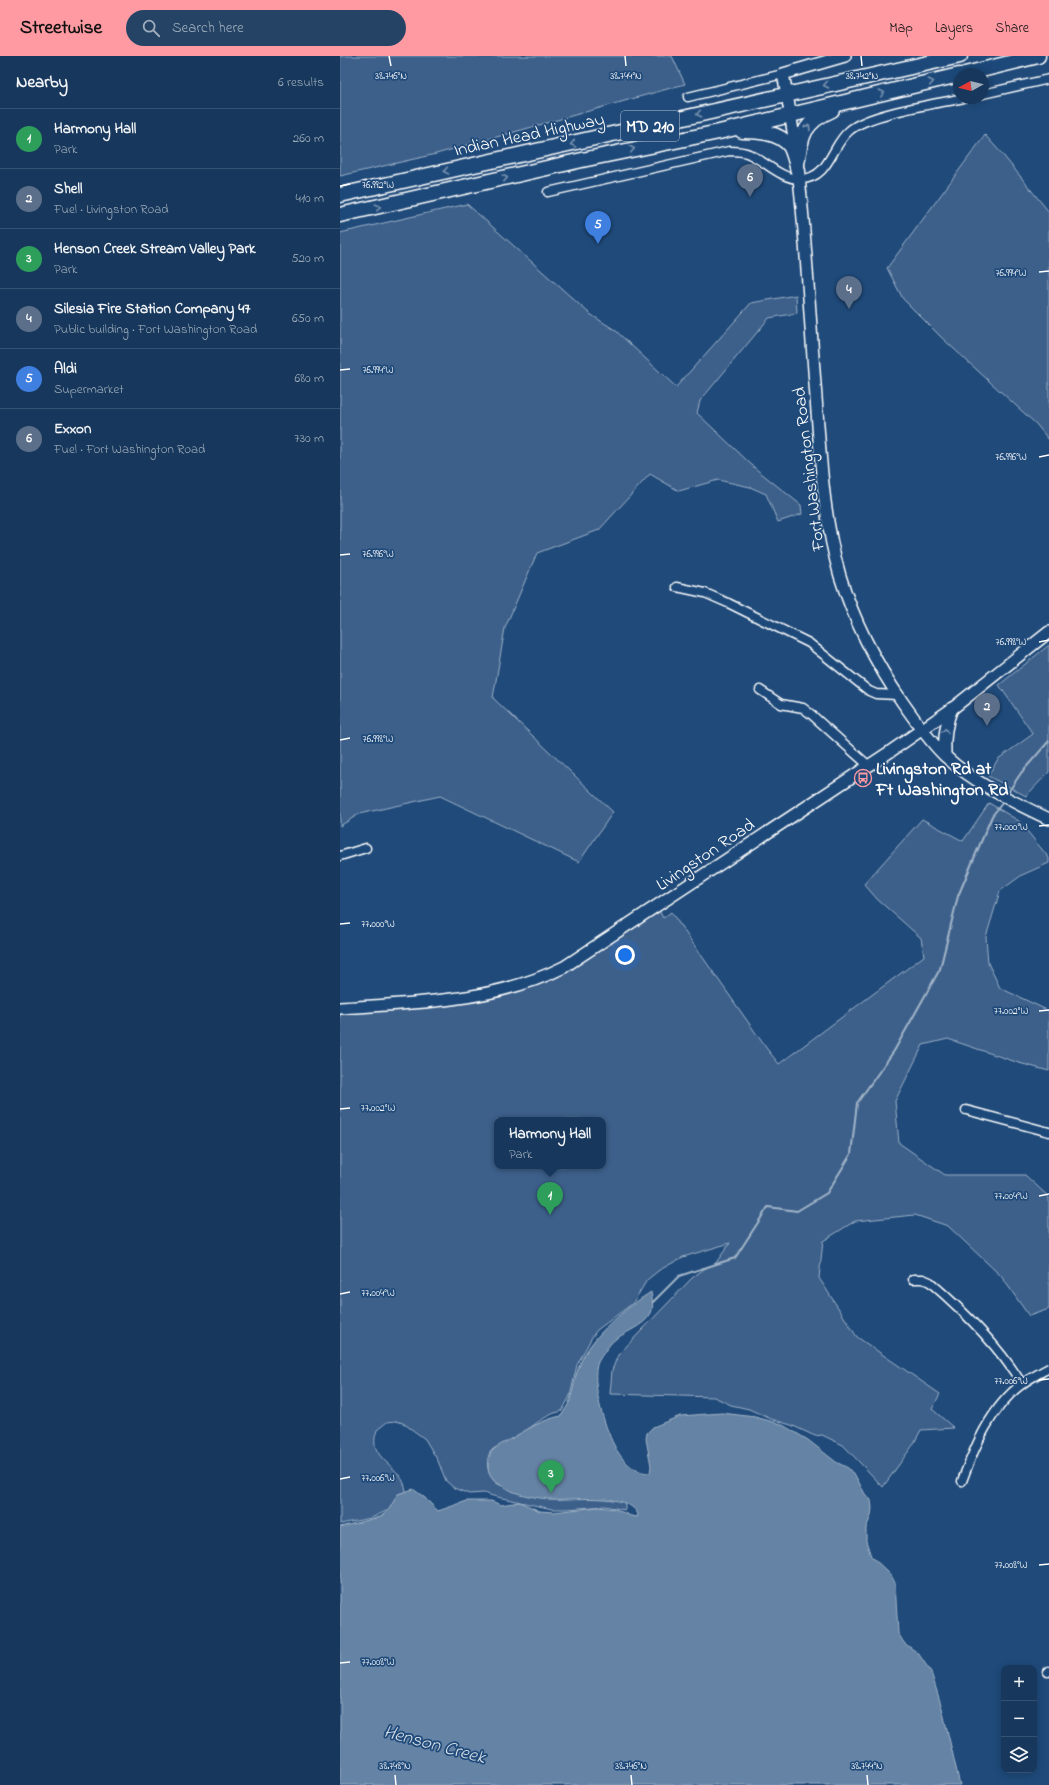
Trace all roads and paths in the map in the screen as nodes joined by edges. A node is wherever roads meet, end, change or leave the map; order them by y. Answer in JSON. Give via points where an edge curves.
{"nodes":[{"id":1,"x":845,"y":56,"type":"edge"},
{"id":2,"x":960,"y":56,"type":"edge"},
{"id":3,"x":1038,"y":56,"type":"edge"},
{"id":4,"x":989,"y":68,"type":"edge"},
{"id":5,"x":783,"y":74,"type":"junction"},
{"id":6,"x":953,"y":76,"type":"edge"},
{"id":7,"x":1049,"y":78,"type":"edge"},
{"id":8,"x":989,"y":93,"type":"edge"},
{"id":9,"x":787,"y":94,"type":"junction"},
{"id":10,"x":688,"y":97,"type":"dead end"},
{"id":11,"x":862,"y":98,"type":"junction"},
{"id":12,"x":953,"y":100,"type":"edge"},
{"id":13,"x":791,"y":114,"type":"junction"},
{"id":14,"x":714,"y":133,"type":"junction"},
{"id":15,"x":798,"y":172,"type":"junction"},
{"id":16,"x":548,"y":192,"type":"dead end"},
{"id":17,"x":340,"y":195,"type":"edge"},
{"id":18,"x":340,"y":215,"type":"edge"},
{"id":19,"x":677,"y":588,"type":"dead end"},
{"id":20,"x":1049,"y":632,"type":"edge"},
{"id":21,"x":760,"y":690,"type":"dead end"},
{"id":22,"x":898,"y":695,"type":"junction"},
{"id":23,"x":953,"y":708,"type":"junction"},
{"id":24,"x":922,"y":730,"type":"junction"},
{"id":25,"x":945,"y":756,"type":"junction"},
{"id":26,"x":869,"y":766,"type":"junction"},
{"id":27,"x":1049,"y":819,"type":"edge"},
{"id":28,"x":366,"y":848,"type":"dead end"},
{"id":29,"x":340,"y":856,"type":"edge"},
{"id":30,"x":340,"y":1008,"type":"edge"},
{"id":31,"x":966,"y":1110,"type":"dead end"},
{"id":32,"x":1049,"y":1132,"type":"edge"},
{"id":33,"x":913,"y":1279,"type":"dead end"},
{"id":34,"x":1049,"y":1368,"type":"edge"},
{"id":35,"x":1022,"y":1384,"type":"junction"},
{"id":36,"x":962,"y":1481,"type":"dead end"}],
"edges":[{"from":1,"to":5,"type":"main road"},
{"from":2,"to":9,"type":"highway","name":"Indian Head Highway","number":"MD 210","one_way":true},
{"from":3,"to":4,"type":"highway"},
{"from":5,"to":9,"type":"main road","name":"Fort Washington Road"},
{"from":5,"to":10,"type":"street"},
{"from":11,"to":6,"type":"highway","name":"Indian Head Highway","number":"MD 210","one_way":true},
{"from":7,"to":8,"type":"street"},
{"from":9,"to":13,"type":"main road","name":"Fort Washington Road"},
{"from":9,"to":17,"type":"highway","name":"Indian Head Highway","number":"MD 210","one_way":true},
{"from":11,"to":13,"type":"highway","name":"Indian Head Highway","number":"MD 210"},
{"from":15,"to":11,"type":"highway","one_way":true,"via":[[802,138],[812,122]]},
{"from":12,"to":15,"type":"street","via":[[885,115],[859,124],[841,139],[819,174],[812,177]]},
{"from":13,"to":14,"type":"highway","name":"Indian Head Highway","number":"MD 210"},
{"from":13,"to":15,"type":"main road","name":"Fort Washington Road"},
{"from":14,"to":15,"type":"highway","via":[[759,131],[773,135],[791,147]]},
{"from":18,"to":14,"type":"highway","name":"Indian Head Highway","number":"MD 210","one_way":true},
{"from":15,"to":16,"type":"street","via":[[780,174],[751,154],[728,151]]},
{"from":15,"to":22,"type":"main road","name":"Fort Washington Road","via":[[821,470],[830,534],[840,574],[856,620]]},
{"from":19,"to":22,"type":"street","via":[[705,593],[809,643],[869,691],[876,694]]},
{"from":20,"to":23,"type":"main road","name":"Livingston Road"},
{"from":21,"to":26,"type":"street","via":[[782,704],[803,708]]},
{"from":22,"to":24,"type":"main road","name":"Fort Washington Road"},
{"from":23,"to":24,"type":"main road","name":"Livingston Road"},
{"from":25,"to":23,"type":"main road","one_way":true,"via":[[946,721]]},
{"from":24,"to":25,"type":"main road","name":"Fort Washington Road"},
{"from":24,"to":26,"type":"main road","name":"Livingston Road"},
{"from":25,"to":27,"type":"main road","name":"Fort Washington Road","via":[[987,786]]},
{"from":26,"to":30,"type":"main road","name":"Livingston Road","via":[[581,957],[551,974],[515,987],[485,994],[406,1004]]},
{"from":28,"to":29,"type":"street"},
{"from":31,"to":32,"type":"street"},
{"from":33,"to":35,"type":"street","via":[[930,1282],[966,1314],[991,1342]]},
{"from":34,"to":35,"type":"street"},
{"from":35,"to":36,"type":"street","via":[[986,1428]]}]}
